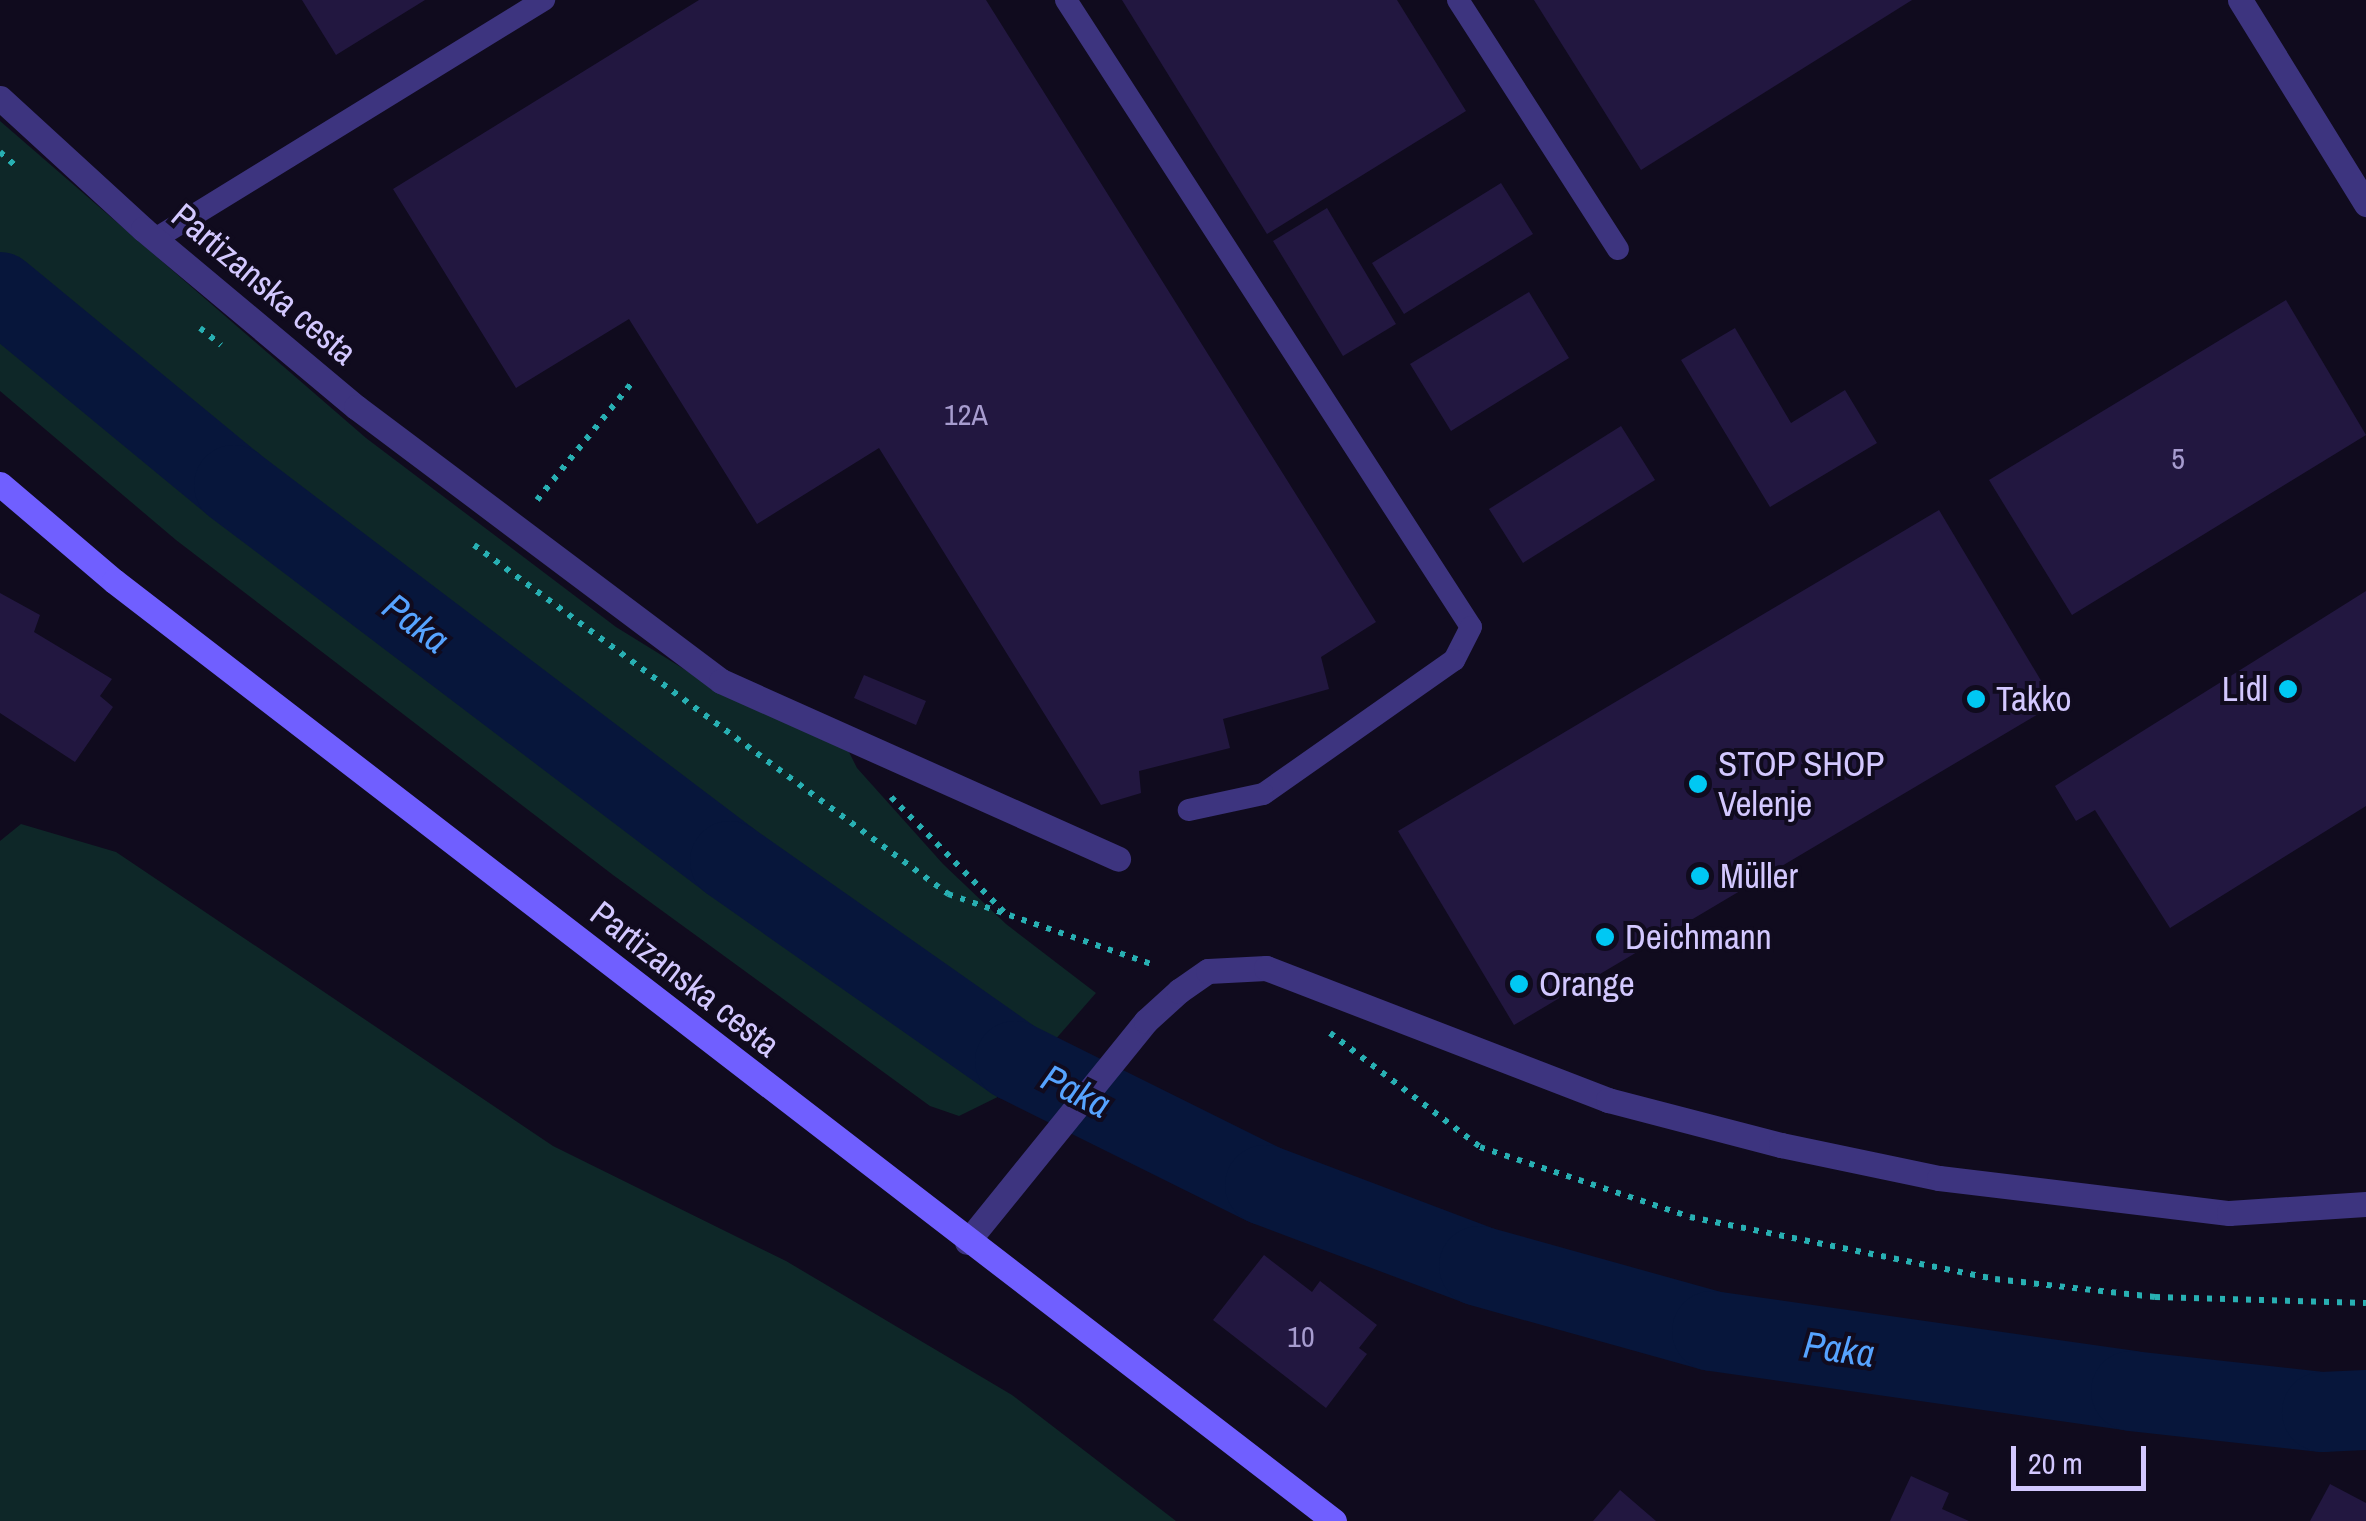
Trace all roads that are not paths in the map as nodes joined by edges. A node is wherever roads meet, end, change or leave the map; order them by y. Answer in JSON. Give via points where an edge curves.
{"nodes":[{"id":1,"x":544,"y":0,"type":"edge"},
{"id":2,"x":1066,"y":0,"type":"edge"},
{"id":3,"x":1458,"y":0,"type":"edge"},
{"id":4,"x":2240,"y":0,"type":"edge"},
{"id":5,"x":0,"y":98,"type":"edge"},
{"id":6,"x":2366,"y":204,"type":"edge"},
{"id":7,"x":155,"y":239,"type":"junction"},
{"id":8,"x":1618,"y":249,"type":"dead end"},
{"id":9,"x":0,"y":484,"type":"edge"},
{"id":10,"x":1189,"y":810,"type":"dead end"},
{"id":11,"x":1118,"y":859,"type":"dead end"},
{"id":12,"x":2366,"y":1204,"type":"edge"},
{"id":13,"x":967,"y":1242,"type":"junction"},
{"id":14,"x":1334,"y":1521,"type":"edge"}],
"edges":[{"from":1,"to":7,"type":"lane"},
{"from":2,"to":10,"type":"lane","via":[[1471,627],[1454,660],[1263,794]]},
{"from":3,"to":8,"type":"lane"},
{"from":4,"to":6,"type":"street"},
{"from":5,"to":7,"type":"street","name":"Partizanska cesta"},
{"from":7,"to":11,"type":"street","name":"Partizanska cesta","via":[[356,407],[721,681]]},
{"from":9,"to":13,"type":"main road","name":"Partizanska cesta","via":[[114,581]]},
{"from":12,"to":13,"type":"street","via":[[2229,1212],[1938,1178],[1780,1145],[1608,1100],[1266,968],[1208,971],[1146,1022]]},
{"from":13,"to":14,"type":"main road","name":"Partizanska cesta"}]}
